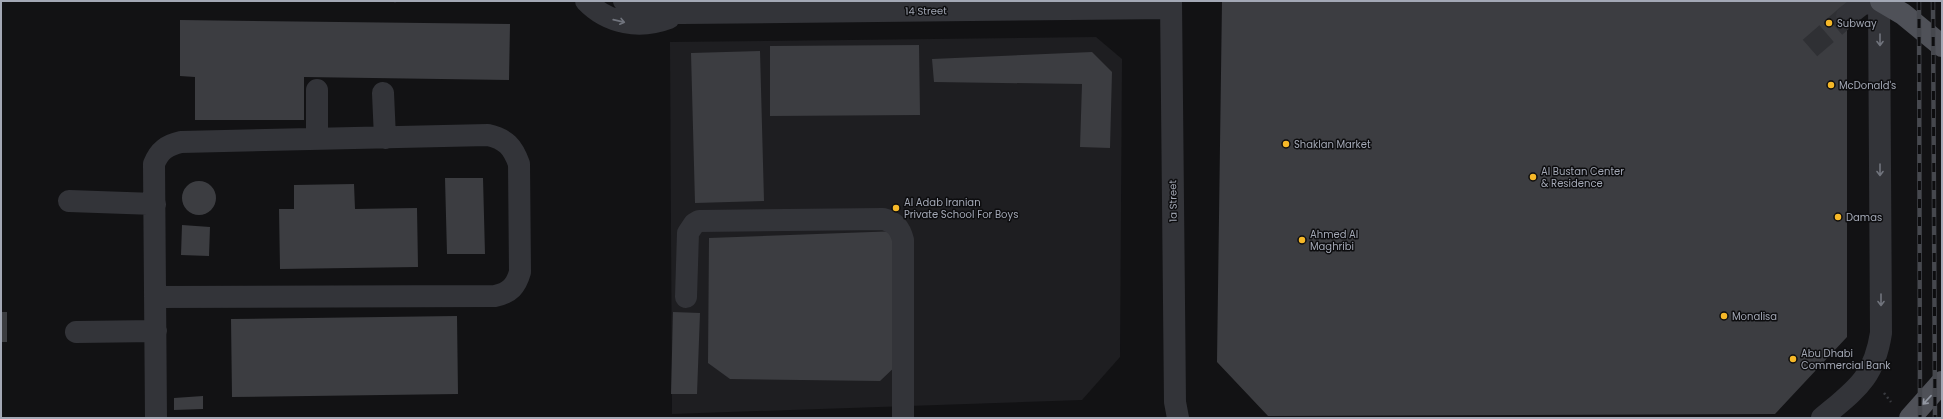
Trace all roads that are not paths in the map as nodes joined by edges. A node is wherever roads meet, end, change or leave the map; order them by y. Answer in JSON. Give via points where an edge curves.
{"nodes":[{"id":1,"x":586,"y":1,"type":"edge"},
{"id":2,"x":624,"y":1,"type":"edge"},
{"id":3,"x":1874,"y":1,"type":"edge"},
{"id":4,"x":1880,"y":1,"type":"edge"},
{"id":5,"x":1171,"y":4,"type":"edge"},
{"id":6,"x":820,"y":7,"type":"edge"},
{"id":7,"x":682,"y":13,"type":"junction"},
{"id":8,"x":1847,"y":16,"type":"tunnel mouth"},
{"id":9,"x":1942,"y":46,"type":"edge"},
{"id":10,"x":317,"y":90,"type":"dead end"},
{"id":11,"x":383,"y":93,"type":"dead end"},
{"id":12,"x":384,"y":138,"type":"junction"},
{"id":13,"x":317,"y":139,"type":"junction"},
{"id":14,"x":69,"y":201,"type":"dead end"},
{"id":15,"x":154,"y":204,"type":"junction"},
{"id":16,"x":155,"y":297,"type":"junction"},
{"id":17,"x":686,"y":297,"type":"dead end"},
{"id":18,"x":156,"y":331,"type":"junction"},
{"id":19,"x":76,"y":332,"type":"dead end"},
{"id":20,"x":1942,"y":382,"type":"edge"},
{"id":21,"x":1903,"y":413,"type":"edge"},
{"id":22,"x":1178,"y":414,"type":"edge"},
{"id":23,"x":156,"y":418,"type":"edge"},
{"id":24,"x":903,"y":418,"type":"edge"},
{"id":25,"x":1822,"y":418,"type":"edge"}],
"edges":[{"from":1,"to":7,"type":"street","name":"14 Street","one_way":true,"via":[[592,8],[613,20],[636,24],[650,24]]},
{"from":2,"to":7,"type":"street","name":"14 Street","via":[[651,11]]},
{"from":3,"to":8,"type":"street","via":[[1862,5]]},
{"from":4,"to":9,"type":"main road","via":[[1925,31]]},
{"from":4,"to":25,"type":"street","one_way":true,"via":[[1881,333],[1868,374],[1854,391]]},
{"from":5,"to":6,"type":"street","name":"14 Street"},
{"from":5,"to":22,"type":"street","name":"1a Street"},
{"from":6,"to":7,"type":"street","name":"14 Street"},
{"from":10,"to":13,"type":"street"},
{"from":11,"to":12,"type":"street"},
{"from":12,"to":13,"type":"street"},
{"from":12,"to":16,"type":"street","via":[[488,135],[499,137],[509,144],[519,164],[520,272],[518,281],[512,289],[495,296]]},
{"from":13,"to":15,"type":"street","via":[[172,144],[164,148],[154,164]]},
{"from":14,"to":15,"type":"street"},
{"from":15,"to":16,"type":"street"},
{"from":16,"to":18,"type":"street"},
{"from":17,"to":24,"type":"street","via":[[688,233],[699,221],[890,221],[897,226],[903,240]]},
{"from":18,"to":19,"type":"street"},
{"from":18,"to":23,"type":"street"},
{"from":20,"to":21,"type":"main road","one_way":true}]}
